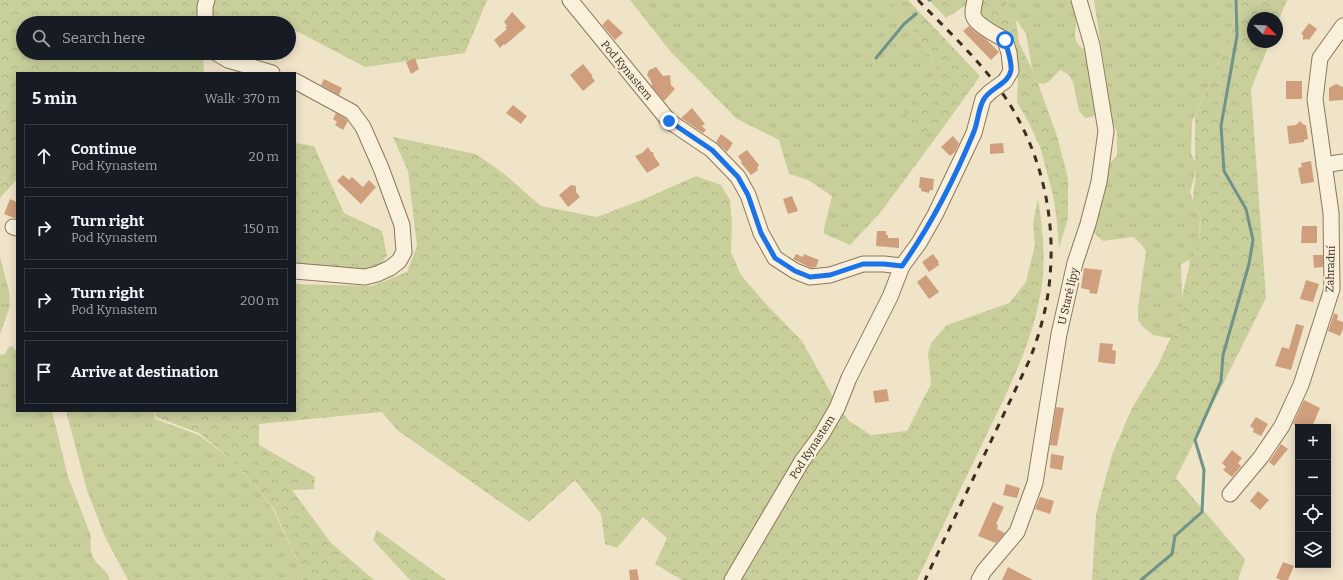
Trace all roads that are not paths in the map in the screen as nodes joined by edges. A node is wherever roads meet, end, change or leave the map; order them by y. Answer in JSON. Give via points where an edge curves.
{"nodes":[{"id":1,"x":207,"y":0,"type":"edge"},
{"id":2,"x":570,"y":0,"type":"edge"},
{"id":3,"x":975,"y":0,"type":"edge"},
{"id":4,"x":1079,"y":0,"type":"edge"},
{"id":5,"x":205,"y":16,"type":"edge"},
{"id":6,"x":1343,"y":26,"type":"edge"},
{"id":7,"x":228,"y":60,"type":"edge"},
{"id":8,"x":269,"y":72,"type":"edge"},
{"id":9,"x":296,"y":82,"type":"edge"},
{"id":10,"x":1343,"y":162,"type":"edge"},
{"id":11,"x":1324,"y":165,"type":"junction"},
{"id":12,"x":902,"y":266,"type":"junction"},
{"id":13,"x":296,"y":272,"type":"edge"},
{"id":14,"x":1337,"y":285,"type":"edge"},
{"id":15,"x":1230,"y":494,"type":"dead end"},
{"id":16,"x":732,"y":580,"type":"edge"},
{"id":17,"x":978,"y":580,"type":"edge"}],
"edges":[{"from":1,"to":5,"type":"street"},
{"from":2,"to":12,"type":"street","name":"Pod Kynastem","via":[[669,121],[712,150],[738,177],[748,195],[761,233],[775,258],[810,277],[830,275],[863,264]]},
{"from":3,"to":12,"type":"street","name":"Pod Kynastem","bridge":true,"via":[[974,19],[1005,40],[1011,71],[1005,81],[983,99],[974,133],[935,215]]},
{"from":4,"to":17,"type":"street","name":"U Staré lípy","via":[[1092,45],[1106,131],[1099,182],[1075,263],[1059,334],[1035,483],[1017,532]]},
{"from":6,"to":11,"type":"street","name":"Zahradní","via":[[1320,58],[1315,99]]},
{"from":7,"to":8,"type":"street"},
{"from":9,"to":13,"type":"street","via":[[352,112],[363,127],[402,225],[404,252],[399,261],[377,274],[365,276]]},
{"from":10,"to":11,"type":"street"},
{"from":11,"to":14,"type":"street","name":"Zahradní"},
{"from":12,"to":16,"type":"street","name":"Pod Kynastem","via":[[890,297],[848,378],[837,408],[802,461]]},
{"from":14,"to":15,"type":"street","name":"Zahradní","via":[[1301,385],[1282,426],[1261,457]]}]}
